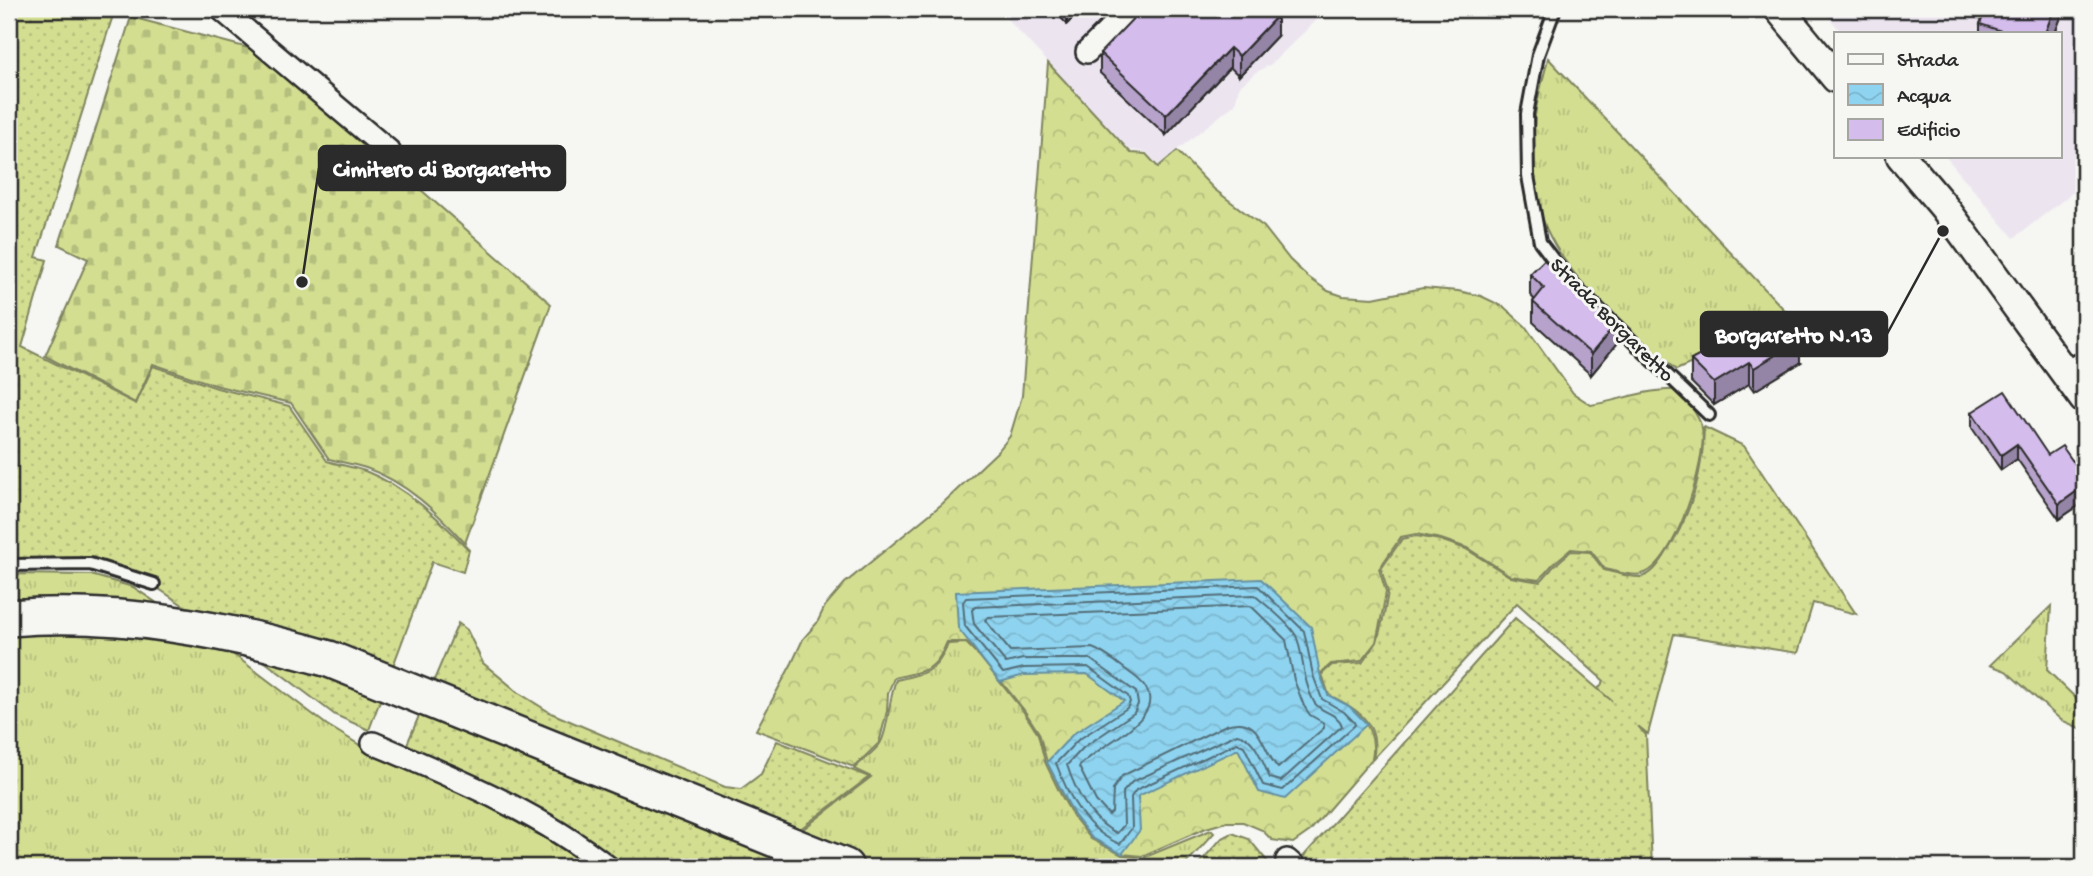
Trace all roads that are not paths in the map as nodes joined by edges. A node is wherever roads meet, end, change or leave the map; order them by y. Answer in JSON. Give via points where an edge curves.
{"nodes":[{"id":1,"x":220,"y":9,"type":"edge"},
{"id":2,"x":1130,"y":9,"type":"edge"},
{"id":3,"x":1555,"y":9,"type":"edge"},
{"id":4,"x":1779,"y":9,"type":"edge"},
{"id":5,"x":1087,"y":52,"type":"dead end"},
{"id":6,"x":1834,"y":76,"type":"edge"},
{"id":7,"x":389,"y":151,"type":"dead end"},
{"id":8,"x":1903,"y":158,"type":"edge"},
{"id":9,"x":2072,"y":362,"type":"edge"},
{"id":10,"x":2084,"y":399,"type":"edge"},
{"id":11,"x":1709,"y":415,"type":"dead end"},
{"id":12,"x":9,"y":565,"type":"edge"},
{"id":13,"x":154,"y":584,"type":"dead end"},
{"id":14,"x":9,"y":618,"type":"edge"},
{"id":15,"x":373,"y":743,"type":"dead end"},
{"id":16,"x":608,"y":867,"type":"edge"},
{"id":17,"x":845,"y":867,"type":"edge"}],
"edges":[{"from":1,"to":7,"type":"street"},
{"from":2,"to":5,"type":"street"},
{"from":3,"to":11,"type":"lane","name":"Strada Borgaretto","via":[[1538,55],[1527,114],[1528,176],[1540,242],[1568,279]]},
{"from":4,"to":6,"type":"street"},
{"from":8,"to":9,"type":"street"},
{"from":9,"to":10,"type":"street"},
{"from":12,"to":13,"type":"lane","via":[[90,565]]},
{"from":14,"to":17,"type":"main road","via":[[145,620],[266,640],[316,655]]},
{"from":15,"to":16,"type":"street","via":[[511,804]]}]}
